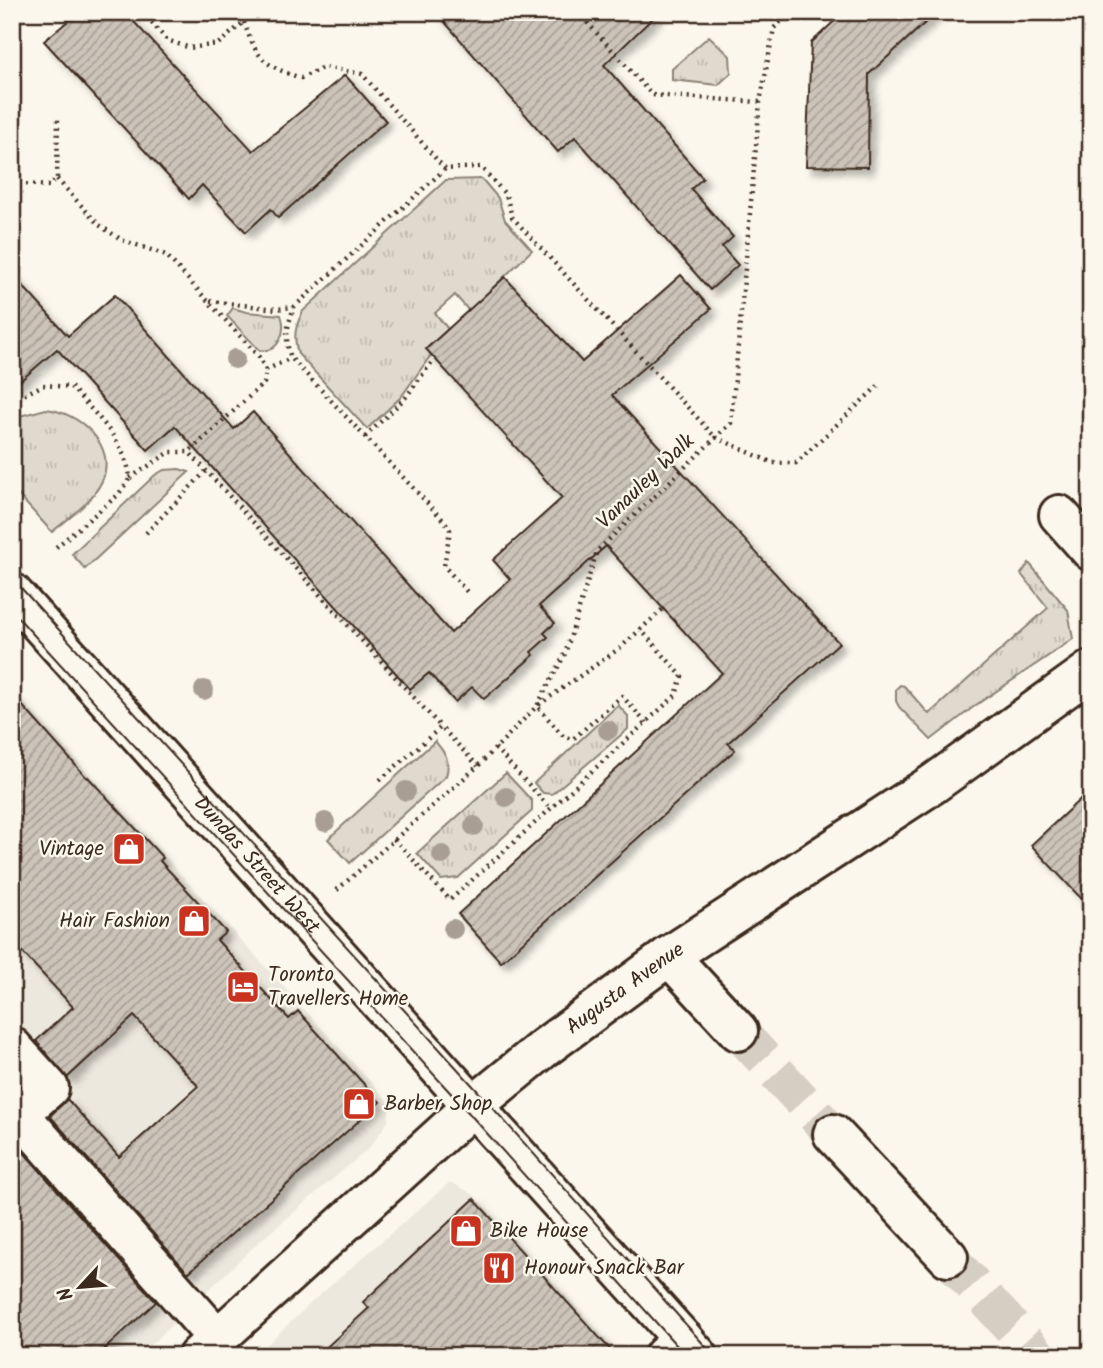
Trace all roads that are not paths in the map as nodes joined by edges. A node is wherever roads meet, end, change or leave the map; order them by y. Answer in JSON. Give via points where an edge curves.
{"nodes":[{"id":1,"x":1059,"y":515,"type":"dead end"},
{"id":2,"x":1091,"y":551,"type":"edge"},
{"id":3,"x":12,"y":593,"type":"edge"},
{"id":4,"x":1091,"y":670,"type":"edge"},
{"id":5,"x":669,"y":957,"type":"junction"},
{"id":6,"x":738,"y":1031,"type":"tunnel mouth"},
{"id":7,"x":12,"y":1047,"type":"edge"},
{"id":8,"x":473,"y":1106,"type":"junction"},
{"id":9,"x":16,"y":1117,"type":"edge"},
{"id":10,"x":833,"y":1134,"type":"tunnel mouth"},
{"id":11,"x":948,"y":1257,"type":"tunnel mouth"},
{"id":12,"x":208,"y":1347,"type":"edge"},
{"id":13,"x":682,"y":1350,"type":"edge"}],
"edges":[{"from":1,"to":2,"type":"street"},
{"from":3,"to":8,"type":"street","name":"Dundas Street West"},
{"from":4,"to":5,"type":"street","name":"Augusta Avenue","via":[[933,784]]},
{"from":5,"to":6,"type":"street"},
{"from":5,"to":8,"type":"street","name":"Augusta Avenue"},
{"from":7,"to":9,"type":"street","via":[[49,1088]]},
{"from":8,"to":12,"type":"street","name":"Augusta Avenue"},
{"from":8,"to":13,"type":"street","name":"Dundas Street West"},
{"from":9,"to":12,"type":"street"},
{"from":10,"to":11,"type":"street"}]}
